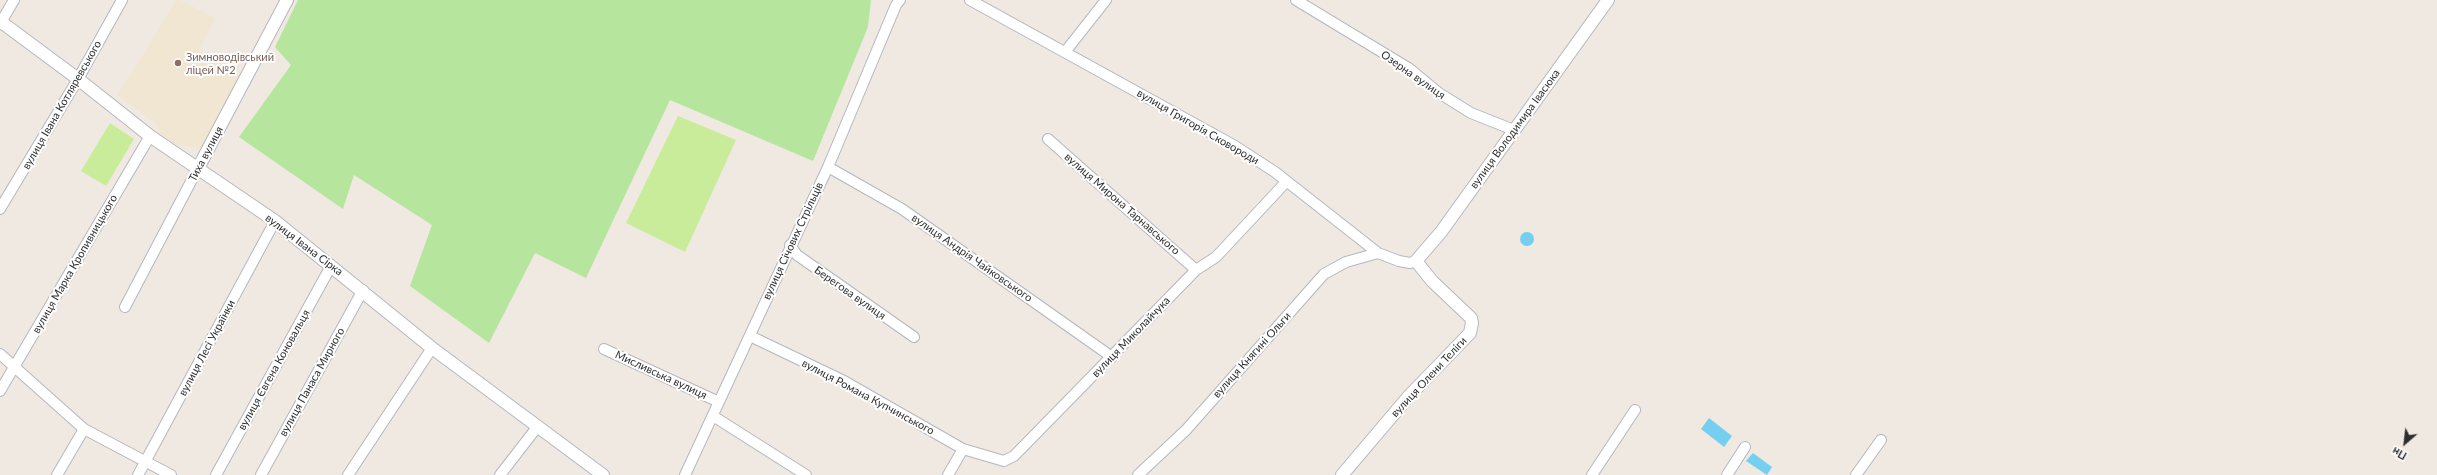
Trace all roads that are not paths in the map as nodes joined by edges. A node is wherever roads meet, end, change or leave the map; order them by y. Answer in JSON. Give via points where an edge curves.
{"nodes":[{"id":1,"x":14,"y":0,"type":"edge"},
{"id":2,"x":122,"y":0,"type":"edge"},
{"id":3,"x":287,"y":0,"type":"edge"},
{"id":4,"x":970,"y":0,"type":"edge"},
{"id":5,"x":1106,"y":0,"type":"edge"},
{"id":6,"x":1296,"y":0,"type":"edge"},
{"id":7,"x":1608,"y":0,"type":"edge"},
{"id":8,"x":897,"y":2,"type":"edge"},
{"id":9,"x":0,"y":22,"type":"edge"},
{"id":10,"x":1068,"y":49,"type":"junction"},
{"id":11,"x":78,"y":79,"type":"junction"},
{"id":12,"x":1514,"y":130,"type":"junction"},
{"id":13,"x":150,"y":136,"type":"junction"},
{"id":14,"x":1048,"y":139,"type":"dead end"},
{"id":15,"x":828,"y":166,"type":"junction"},
{"id":16,"x":197,"y":170,"type":"junction"},
{"id":17,"x":1286,"y":182,"type":"junction"},
{"id":18,"x":0,"y":209,"type":"edge"},
{"id":19,"x":275,"y":221,"type":"junction"},
{"id":20,"x":790,"y":245,"type":"junction"},
{"id":21,"x":1378,"y":253,"type":"junction"},
{"id":22,"x":1418,"y":259,"type":"junction"},
{"id":23,"x":331,"y":266,"type":"junction"},
{"id":24,"x":1196,"y":270,"type":"junction"},
{"id":25,"x":363,"y":290,"type":"junction"},
{"id":26,"x":125,"y":307,"type":"dead end"},
{"id":27,"x":750,"y":336,"type":"junction"},
{"id":28,"x":914,"y":337,"type":"dead end"},
{"id":29,"x":432,"y":348,"type":"junction"},
{"id":30,"x":604,"y":349,"type":"dead end"},
{"id":31,"x":0,"y":354,"type":"edge"},
{"id":32,"x":1112,"y":357,"type":"junction"},
{"id":33,"x":14,"y":366,"type":"junction"},
{"id":34,"x":0,"y":391,"type":"edge"},
{"id":35,"x":719,"y":402,"type":"junction"},
{"id":36,"x":1635,"y":410,"type":"dead end"},
{"id":37,"x":713,"y":416,"type":"junction"},
{"id":38,"x":538,"y":426,"type":"junction"},
{"id":39,"x":84,"y":429,"type":"junction"},
{"id":40,"x":1881,"y":440,"type":"dead end"},
{"id":41,"x":1745,"y":448,"type":"dead end"},
{"id":42,"x":963,"y":449,"type":"junction"},
{"id":43,"x":146,"y":462,"type":"junction"},
{"id":44,"x":57,"y":475,"type":"edge"},
{"id":45,"x":138,"y":475,"type":"edge"},
{"id":46,"x":171,"y":475,"type":"edge"},
{"id":47,"x":216,"y":475,"type":"edge"},
{"id":48,"x":261,"y":475,"type":"edge"},
{"id":49,"x":348,"y":475,"type":"edge"},
{"id":50,"x":500,"y":475,"type":"edge"},
{"id":51,"x":603,"y":475,"type":"edge"},
{"id":52,"x":686,"y":475,"type":"edge"},
{"id":53,"x":806,"y":475,"type":"edge"},
{"id":54,"x":948,"y":475,"type":"edge"},
{"id":55,"x":1138,"y":475,"type":"edge"},
{"id":56,"x":1342,"y":475,"type":"edge"},
{"id":57,"x":1592,"y":475,"type":"edge"},
{"id":58,"x":1726,"y":475,"type":"edge"},
{"id":59,"x":1856,"y":475,"type":"edge"}],
"edges":[{"from":1,"to":9,"type":"street"},
{"from":2,"to":11,"type":"street","name":"вулиця Івана Котляревського"},
{"from":3,"to":16,"type":"street","name":"Тиха вулиця"},
{"from":4,"to":10,"type":"street","name":"вулиця Григорія Сковороди"},
{"from":5,"to":10,"type":"street"},
{"from":6,"to":12,"type":"street","name":"Озерна вулиця","via":[[1410,69],[1439,93],[1471,113]]},
{"from":7,"to":12,"type":"street","name":"вулиця Володимира Івасюка"},
{"from":8,"to":15,"type":"street","name":"вулиця Січових Стрільців"},
{"from":9,"to":11,"type":"street","name":"вулиця Івана Сірка"},
{"from":10,"to":17,"type":"street","name":"вулиця Григорія Сковороди","via":[[1235,146]]},
{"from":11,"to":13,"type":"street","name":"вулиця Івана Сірка"},
{"from":11,"to":18,"type":"street","name":"вулиця Івана Котляревського"},
{"from":12,"to":22,"type":"street","name":"вулиця Володимира Івасюка","via":[[1441,232]]},
{"from":13,"to":16,"type":"street","name":"вулиця Івана Сірка"},
{"from":13,"to":33,"type":"street","name":"вулиця Марка Кропивницького"},
{"from":14,"to":24,"type":"street","name":"вулиця Мирона Тарнавського"},
{"from":15,"to":20,"type":"street","name":"вулиця Січових Стрільців"},
{"from":15,"to":32,"type":"street","name":"вулиця Андрія Чайковського","via":[[902,209]]},
{"from":16,"to":19,"type":"street","name":"вулиця Івана Сірка"},
{"from":16,"to":26,"type":"street","name":"Тиха вулиця"},
{"from":17,"to":21,"type":"street","name":"вулиця Григорія Сковороди"},
{"from":17,"to":24,"type":"street","name":"вулиця Миколайчука","via":[[1216,257]]},
{"from":19,"to":23,"type":"street","name":"вулиця Івана Сірка"},
{"from":19,"to":43,"type":"street","name":"вулиця Лесі Українки"},
{"from":20,"to":27,"type":"street","name":"вулиця Січових Стрільців"},
{"from":20,"to":28,"type":"street","name":"Берегова вулиця","via":[[797,255]]},
{"from":21,"to":22,"type":"street","name":"вулиця Григорія Сковороди","via":[[1410,263]]},
{"from":21,"to":55,"type":"street","name":"вулиця Княгині Ольги","via":[[1346,262],[1324,274],[1186,430]]},
{"from":22,"to":56,"type":"street","name":"вулиця Олени Теліги","via":[[1422,270],[1471,318],[1470,333],[1409,396]]},
{"from":23,"to":25,"type":"street","name":"вулиця Івана Сірка"},
{"from":23,"to":47,"type":"street","name":"вулиця Євгена Коновальця"},
{"from":24,"to":32,"type":"street","name":"вулиця Миколайчука"},
{"from":25,"to":29,"type":"street","name":"вулиця Івана Сірка"},
{"from":25,"to":48,"type":"street","name":"вулиця Панаса Мирного"},
{"from":27,"to":35,"type":"street","name":"вулиця Січових Стрільців"},
{"from":27,"to":42,"type":"street","name":"вулиця Романа Купчинського","via":[[844,381]]},
{"from":29,"to":38,"type":"street","name":"вулиця Івана Сірка"},
{"from":29,"to":49,"type":"street"},
{"from":30,"to":35,"type":"street","name":"Мисливська вулиця"},
{"from":31,"to":33,"type":"street"},
{"from":32,"to":42,"type":"street","name":"вулиця Миколайчука","via":[[1014,456],[1004,461]]},
{"from":33,"to":34,"type":"street","name":"вулиця Марка Кропивницького"},
{"from":33,"to":39,"type":"street"},
{"from":35,"to":37,"type":"street","name":"вулиця Січових Стрільців"},
{"from":36,"to":57,"type":"street"},
{"from":37,"to":52,"type":"street","name":"вулиця Січових Стрільців"},
{"from":37,"to":53,"type":"street"},
{"from":38,"to":50,"type":"street"},
{"from":38,"to":51,"type":"street","name":"вулиця Івана Сірка"},
{"from":39,"to":43,"type":"street"},
{"from":39,"to":44,"type":"street"},
{"from":40,"to":59,"type":"street"},
{"from":41,"to":58,"type":"street"},
{"from":42,"to":54,"type":"street"},
{"from":43,"to":45,"type":"street","name":"вулиця Лесі Українки"},
{"from":43,"to":46,"type":"street"}]}
